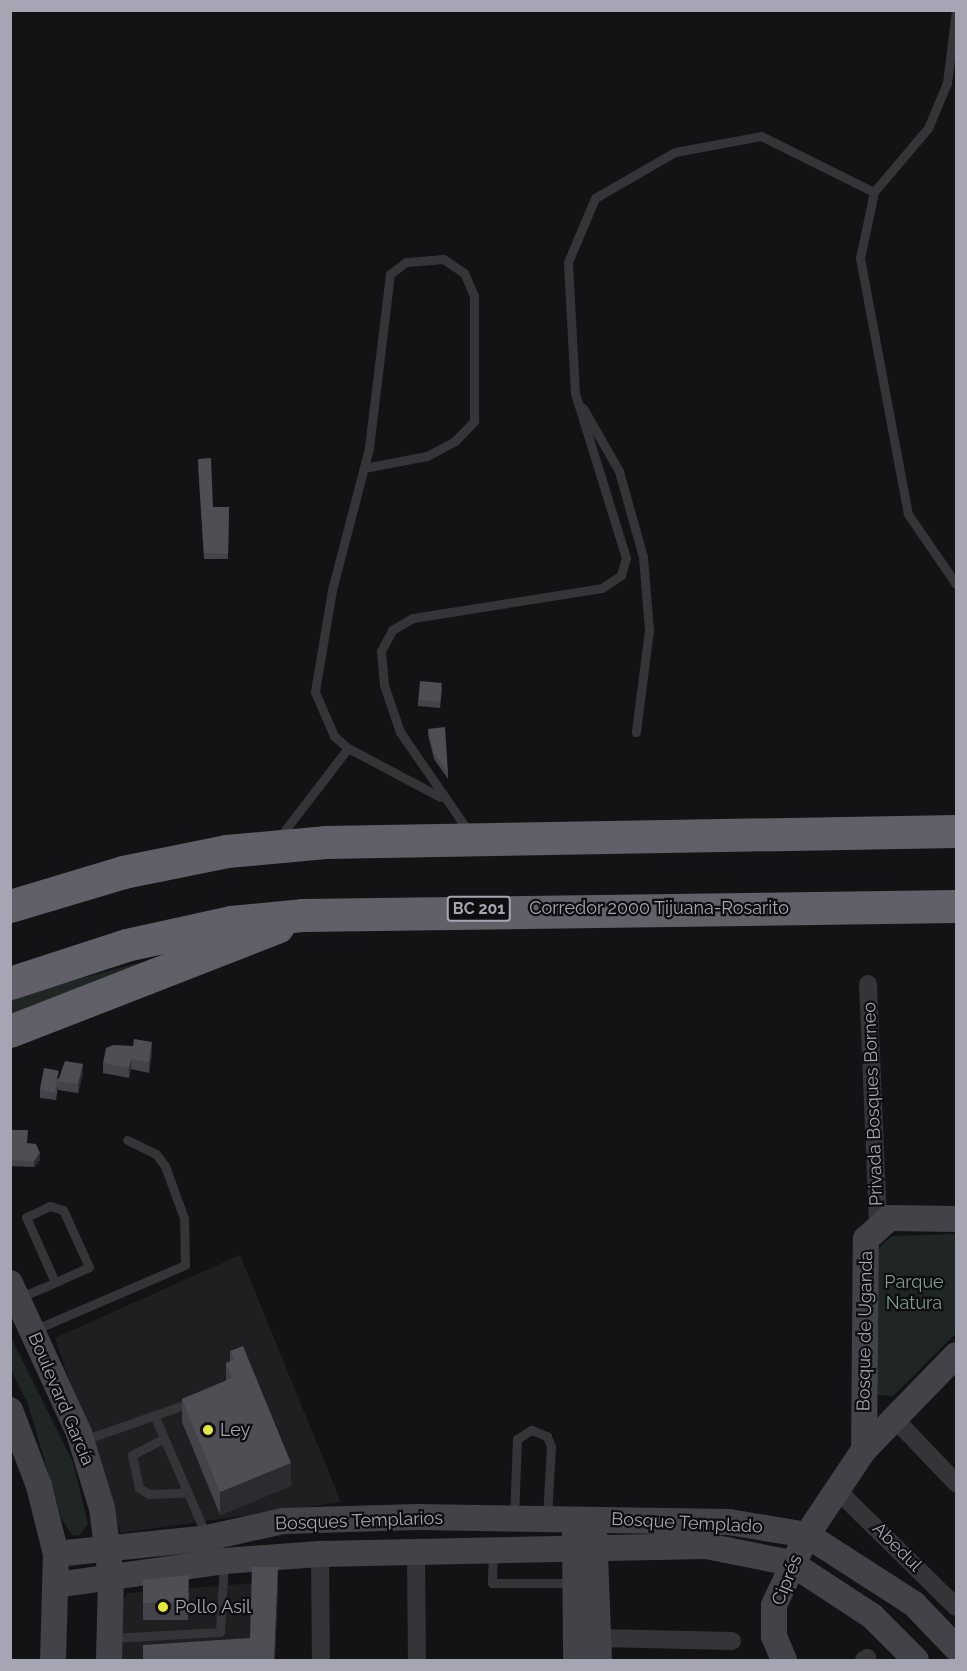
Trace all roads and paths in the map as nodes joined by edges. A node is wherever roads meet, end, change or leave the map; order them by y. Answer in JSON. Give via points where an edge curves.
{"nodes":[{"id":1,"x":956,"y":10,"type":"edge"},
{"id":2,"x":874,"y":192,"type":"junction"},
{"id":3,"x":575,"y":393,"type":"junction"},
{"id":4,"x":364,"y":468,"type":"junction"},
{"id":5,"x":957,"y":584,"type":"edge"},
{"id":6,"x":636,"y":732,"type":"dead end"},
{"id":7,"x":348,"y":748,"type":"junction"},
{"id":8,"x":441,"y":798,"type":"junction"},
{"id":9,"x":957,"y":831,"type":"edge"},
{"id":10,"x":472,"y":836,"type":"junction"},
{"id":11,"x":272,"y":847,"type":"junction"},
{"id":12,"x":57,"y":891,"type":"junction"},
{"id":13,"x":10,"y":895,"type":"edge"},
{"id":14,"x":10,"y":906,"type":"edge"},
{"id":15,"x":957,"y":906,"type":"edge"},
{"id":16,"x":302,"y":915,"type":"junction"},
{"id":17,"x":10,"y":983,"type":"edge"},
{"id":18,"x":868,"y":984,"type":"dead end"},
{"id":19,"x":10,"y":1031,"type":"edge"},
{"id":20,"x":127,"y":1140,"type":"dead end"},
{"id":21,"x":957,"y":1219,"type":"edge"},
{"id":22,"x":878,"y":1224,"type":"junction"},
{"id":23,"x":55,"y":1282,"type":"junction"},
{"id":24,"x":14,"y":1291,"type":"edge"},
{"id":25,"x":32,"y":1331,"type":"junction"},
{"id":26,"x":957,"y":1355,"type":"edge"},
{"id":27,"x":199,"y":1399,"type":"edge"},
{"id":28,"x":10,"y":1410,"type":"edge"},
{"id":29,"x":154,"y":1415,"type":"junction"},
{"id":30,"x":892,"y":1416,"type":"junction"},
{"id":31,"x":163,"y":1439,"type":"junction"},
{"id":32,"x":81,"y":1441,"type":"junction"},
{"id":33,"x":864,"y":1450,"type":"junction"},
{"id":34,"x":953,"y":1471,"type":"edge"},
{"id":35,"x":836,"y":1489,"type":"junction"},
{"id":36,"x":184,"y":1493,"type":"junction"},
{"id":37,"x":514,"y":1517,"type":"junction"},
{"id":38,"x":547,"y":1517,"type":"junction"},
{"id":39,"x":584,"y":1518,"type":"junction"},
{"id":40,"x":807,"y":1535,"type":"junction"},
{"id":41,"x":207,"y":1538,"type":"junction"},
{"id":42,"x":109,"y":1547,"type":"junction"},
{"id":43,"x":584,"y":1547,"type":"junction"},
{"id":44,"x":494,"y":1550,"type":"junction"},
{"id":45,"x":416,"y":1551,"type":"junction"},
{"id":46,"x":56,"y":1554,"type":"junction"},
{"id":47,"x":320,"y":1554,"type":"junction"},
{"id":48,"x":224,"y":1561,"type":"junction"},
{"id":49,"x":791,"y":1563,"type":"junction"},
{"id":50,"x":111,"y":1577,"type":"junction"},
{"id":51,"x":576,"y":1583,"type":"junction"},
{"id":52,"x":56,"y":1585,"type":"junction"},
{"id":53,"x":957,"y":1607,"type":"edge"},
{"id":54,"x":732,"y":1641,"type":"dead end"},
{"id":55,"x":957,"y":1648,"type":"edge"},
{"id":56,"x":110,"y":1649,"type":"edge"},
{"id":57,"x":599,"y":1649,"type":"edge"},
{"id":58,"x":53,"y":1660,"type":"edge"},
{"id":59,"x":321,"y":1660,"type":"edge"},
{"id":60,"x":417,"y":1660,"type":"edge"},
{"id":61,"x":576,"y":1660,"type":"edge"},
{"id":62,"x":784,"y":1660,"type":"edge"},
{"id":63,"x":916,"y":1660,"type":"edge"}],
"edges":[{"from":1,"to":2,"type":"lane","via":[[947,83],[928,129]]},
{"from":2,"to":3,"type":"lane","via":[[761,136],[675,152],[595,198],[568,262]]},
{"from":2,"to":5,"type":"lane","via":[[860,258],[897,474],[908,514]]},
{"from":3,"to":6,"type":"lane","via":[[619,471],[643,557],[649,630]]},
{"from":3,"to":8,"type":"lane","via":[[626,558],[621,575],[602,588],[561,597],[413,618],[392,630],[381,651],[384,685],[400,732]]},
{"from":4,"to":4,"type":"lane","via":[[390,274],[406,262],[443,259],[464,273],[474,296],[474,421],[456,441],[427,456]]},
{"from":4,"to":7,"type":"lane","via":[[332,590],[315,692],[334,736]]},
{"from":7,"to":8,"type":"lane"},
{"from":7,"to":11,"type":"lane"},
{"from":8,"to":10,"type":"lane"},
{"from":9,"to":10,"type":"highway"},
{"from":10,"to":11,"type":"highway"},
{"from":11,"to":12,"type":"highway","via":[[134,870]]},
{"from":12,"to":13,"type":"highway"},
{"from":12,"to":14,"type":"highway"},
{"from":15,"to":16,"type":"highway","name":"Corredor 2000 Tijuana-Rosarito","number":"BC 201","via":[[371,910]]},
{"from":16,"to":17,"type":"highway","name":"Corredor 2000 Tijuana-Rosarito","number":"BC 201","via":[[231,922],[126,945]]},
{"from":16,"to":19,"type":"highway"},
{"from":18,"to":22,"type":"street","name":"Privada Bosques Borneo"},
{"from":20,"to":25,"type":"lane","via":[[156,1154],[165,1166],[184,1218],[185,1264]]},
{"from":21,"to":22,"type":"main road","via":[[894,1217]]},
{"from":22,"to":33,"type":"main road","name":"Bosque de Uganda","via":[[866,1239]]},
{"from":23,"to":23,"type":"lane","via":[[89,1267],[63,1210],[50,1206],[26,1217]]},
{"from":23,"to":24,"type":"lane"},
{"from":24,"to":25,"type":"main road","name":"Boulevard García"},
{"from":25,"to":32,"type":"main road","name":"Boulevard García"},
{"from":26,"to":30,"type":"main road","name":"Ciprés"},
{"from":27,"to":29,"type":"lane"},
{"from":28,"to":46,"type":"main road","via":[[39,1486]]},
{"from":29,"to":31,"type":"lane"},
{"from":29,"to":32,"type":"lane"},
{"from":30,"to":33,"type":"main road","name":"Ciprés"},
{"from":30,"to":34,"type":"street"},
{"from":31,"to":36,"type":"lane"},
{"from":31,"to":36,"type":"lane","via":[[132,1455],[139,1488],[149,1494]]},
{"from":32,"to":42,"type":"main road","name":"Boulevard García"},
{"from":33,"to":35,"type":"main road","name":"Ciprés"},
{"from":35,"to":40,"type":"main road","name":"Ciprés"},
{"from":35,"to":53,"type":"street","name":"Abedul"},
{"from":36,"to":41,"type":"lane"},
{"from":37,"to":38,"type":"main road","name":"Bosques Templarios"},
{"from":37,"to":38,"type":"lane","via":[[518,1439],[531,1430],[547,1436],[551,1447]]},
{"from":37,"to":41,"type":"main road","name":"Bosques Templarios","via":[[283,1521]]},
{"from":38,"to":39,"type":"main road","name":"Bosques Templarios"},
{"from":39,"to":40,"type":"main road","name":"Bosque Templado","via":[[729,1522]]},
{"from":39,"to":43,"type":"main road"},
{"from":40,"to":49,"type":"main road","name":"Ciprés"},
{"from":40,"to":55,"type":"main road","name":"Bosque Templado","via":[[914,1604]]},
{"from":41,"to":42,"type":"main road","name":"Bosques Templarios"},
{"from":41,"to":48,"type":"lane"},
{"from":42,"to":46,"type":"main road","name":"Bosques Templarios"},
{"from":42,"to":50,"type":"main road","name":"Boulevard García"},
{"from":43,"to":44,"type":"main road","name":"Bosques Templarios"},
{"from":43,"to":49,"type":"main road","name":"Bosque Templado","via":[[706,1546]]},
{"from":43,"to":51,"type":"main road"},
{"from":43,"to":57,"type":"main road"},
{"from":44,"to":45,"type":"main road","name":"Bosques Templarios"},
{"from":44,"to":51,"type":"lane","via":[[492,1583]]},
{"from":45,"to":47,"type":"main road","name":"Bosques Templarios"},
{"from":45,"to":60,"type":"street"},
{"from":46,"to":52,"type":"main road"},
{"from":47,"to":48,"type":"main road","name":"Bosques Templarios"},
{"from":47,"to":59,"type":"street"},
{"from":48,"to":50,"type":"main road","name":"Bosques Templarios"},
{"from":48,"to":56,"type":"lane","via":[[220,1632]]},
{"from":49,"to":62,"type":"main road","name":"Ciprés","via":[[774,1605],[774,1635]]},
{"from":49,"to":63,"type":"main road","name":"Bosque Templado","via":[[872,1616]]},
{"from":50,"to":52,"type":"main road","name":"Bosques Templarios"},
{"from":50,"to":56,"type":"main road","name":"Boulevard García"},
{"from":51,"to":61,"type":"main road"},
{"from":52,"to":58,"type":"main road"},
{"from":54,"to":57,"type":"street"}]}
